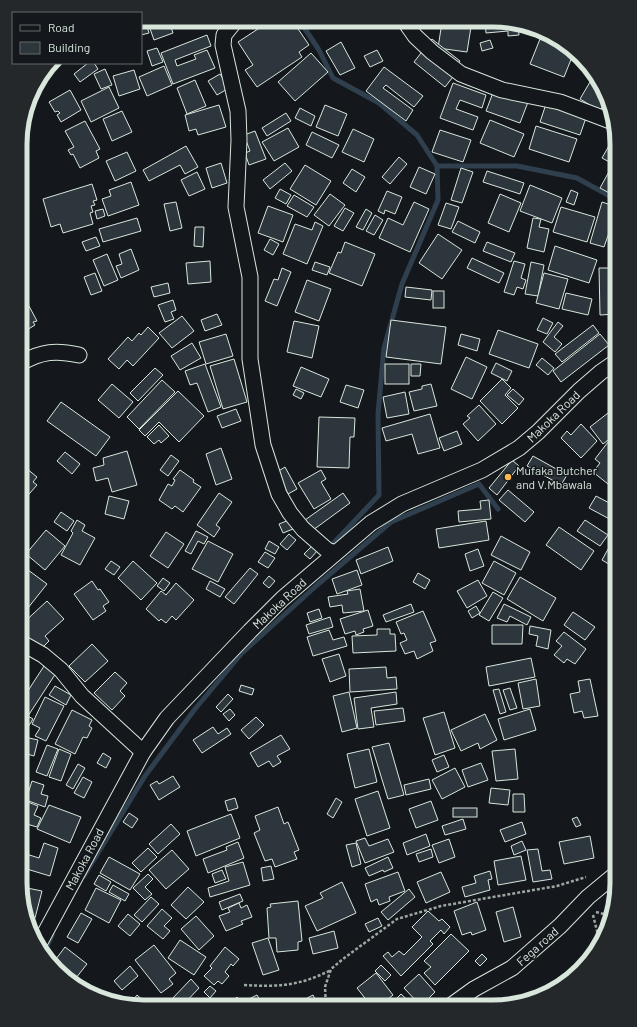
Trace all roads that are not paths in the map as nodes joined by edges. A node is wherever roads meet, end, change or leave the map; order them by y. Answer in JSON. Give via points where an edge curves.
{"nodes":[{"id":1,"x":230,"y":27,"type":"edge"},
{"id":2,"x":409,"y":27,"type":"edge"},
{"id":3,"x":608,"y":120,"type":"edge"},
{"id":4,"x":80,"y":355,"type":"dead end"},
{"id":5,"x":27,"y":360,"type":"edge"},
{"id":6,"x":610,"y":366,"type":"edge"},
{"id":7,"x":335,"y":553,"type":"junction"},
{"id":8,"x":27,"y":646,"type":"edge"},
{"id":9,"x":143,"y":752,"type":"junction"},
{"id":10,"x":610,"y":879,"type":"edge"},
{"id":11,"x":42,"y":939,"type":"edge"},
{"id":12,"x":459,"y":1000,"type":"edge"}],
"edges":[{"from":1,"to":7,"type":"street","via":[[224,35],[223,44],[238,111],[236,207],[250,277],[250,359],[263,446],[277,487],[290,513],[303,529]]},
{"from":2,"to":3,"type":"street","via":[[414,36],[461,74],[502,90],[560,102]]},
{"from":4,"to":5,"type":"street","via":[[61,351],[44,353]]},
{"from":6,"to":7,"type":"street","name":"Makoka Road","via":[[579,391],[519,448],[482,470],[387,512]]},
{"from":7,"to":9,"type":"street","name":"Makoka Road","via":[[250,631],[167,718]]},
{"from":8,"to":9,"type":"street","via":[[61,670],[82,696]]},
{"from":9,"to":11,"type":"street","name":"Makoka Road"},
{"from":10,"to":12,"type":"street","name":"Fega road","via":[[512,968]]}]}
